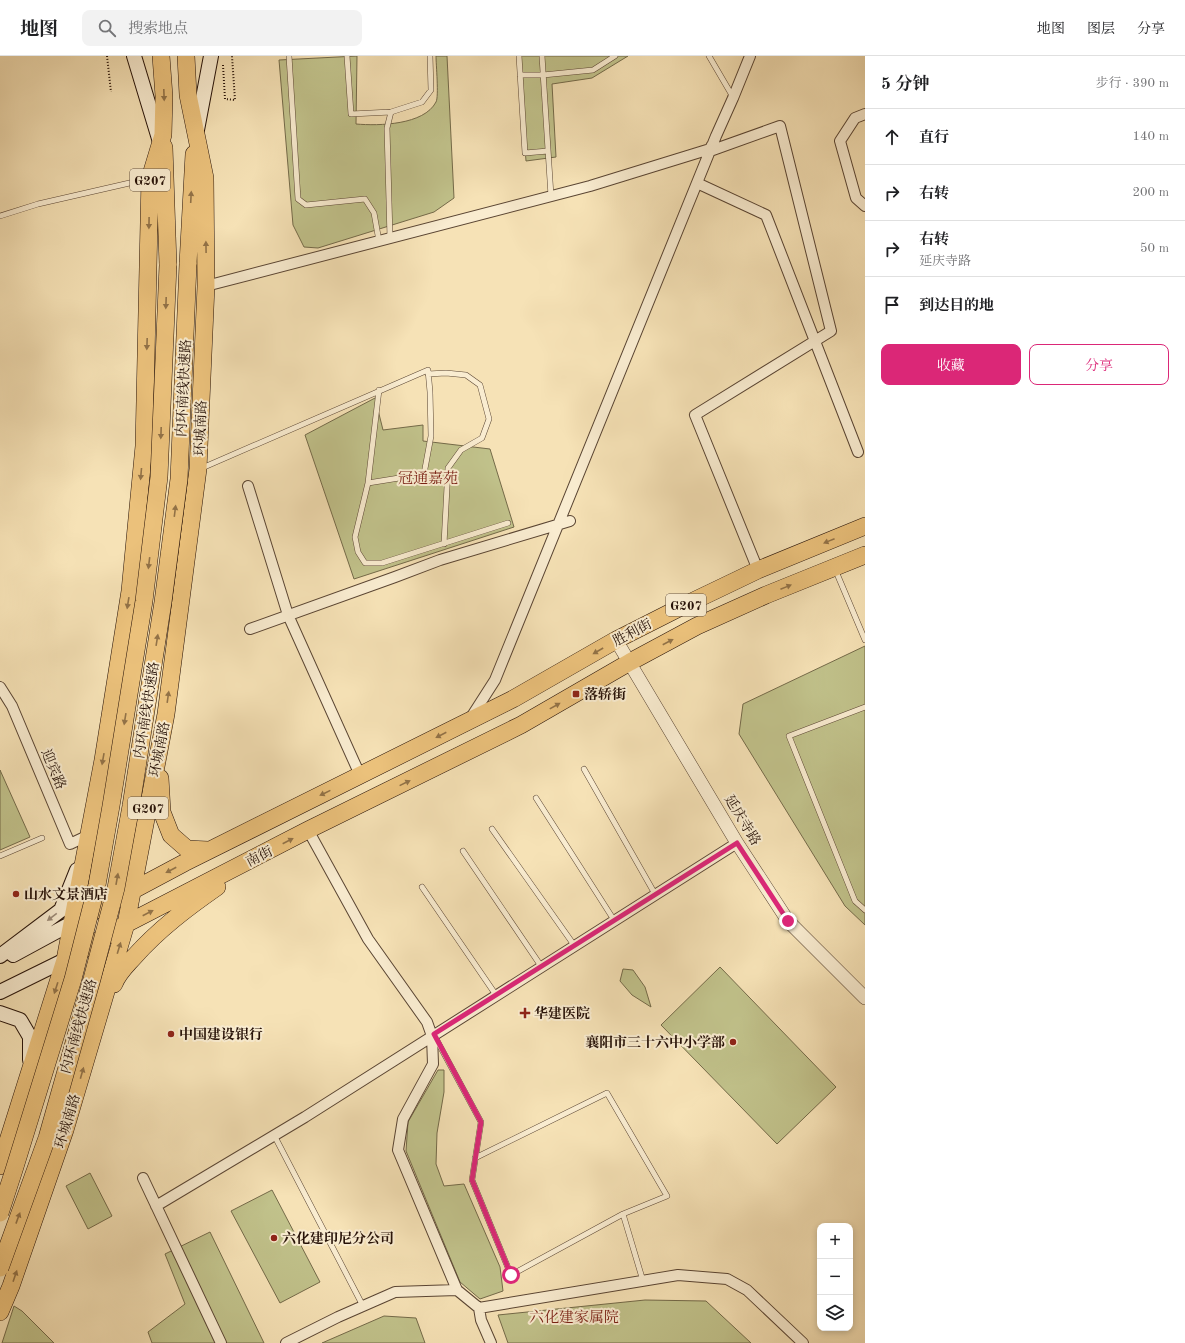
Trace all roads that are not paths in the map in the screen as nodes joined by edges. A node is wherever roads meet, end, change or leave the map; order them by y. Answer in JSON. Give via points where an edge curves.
{"nodes":[{"id":1,"x":134,"y":56,"type":"edge"},
{"id":2,"x":161,"y":56,"type":"edge"},
{"id":3,"x":186,"y":56,"type":"edge"},
{"id":4,"x":211,"y":56,"type":"edge"},
{"id":5,"x":289,"y":56,"type":"edge"},
{"id":6,"x":347,"y":56,"type":"edge"},
{"id":7,"x":430,"y":56,"type":"edge"},
{"id":8,"x":519,"y":56,"type":"edge"},
{"id":9,"x":542,"y":56,"type":"edge"},
{"id":10,"x":615,"y":56,"type":"edge"},
{"id":11,"x":708,"y":56,"type":"edge"},
{"id":12,"x":750,"y":56,"type":"edge"},
{"id":13,"x":520,"y":75,"type":"junction"},
{"id":14,"x":543,"y":75,"type":"junction"},
{"id":15,"x":733,"y":98,"type":"junction"},
{"id":16,"x":391,"y":112,"type":"junction"},
{"id":17,"x":865,"y":114,"type":"edge"},
{"id":18,"x":196,"y":134,"type":"junction"},
{"id":19,"x":716,"y":136,"type":"junction"},
{"id":20,"x":162,"y":139,"type":"junction"},
{"id":21,"x":548,"y":151,"type":"junction"},
{"id":22,"x":710,"y":151,"type":"junction"},
{"id":23,"x":150,"y":178,"type":"junction"},
{"id":24,"x":697,"y":183,"type":"junction"},
{"id":25,"x":551,"y":196,"type":"junction"},
{"id":26,"x":865,"y":206,"type":"edge"},
{"id":27,"x":0,"y":216,"type":"edge"},
{"id":28,"x":390,"y":238,"type":"junction"},
{"id":29,"x":379,"y":241,"type":"junction"},
{"id":30,"x":206,"y":286,"type":"junction"},
{"id":31,"x":815,"y":341,"type":"junction"},
{"id":32,"x":428,"y":374,"type":"junction"},
{"id":33,"x":379,"y":390,"type":"junction"},
{"id":34,"x":858,"y":452,"type":"dead end"},
{"id":35,"x":198,"y":469,"type":"junction"},
{"id":36,"x":368,"y":483,"type":"junction"},
{"id":37,"x":248,"y":486,"type":"dead end"},
{"id":38,"x":570,"y":521,"type":"dead end"},
{"id":39,"x":508,"y":523,"type":"dead end"},
{"id":40,"x":558,"y":525,"type":"junction"},
{"id":41,"x":865,"y":526,"type":"edge"},
{"id":42,"x":444,"y":544,"type":"junction"},
{"id":43,"x":865,"y":554,"type":"edge"},
{"id":44,"x":834,"y":567,"type":"junction"},
{"id":45,"x":758,"y":570,"type":"junction"},
{"id":46,"x":288,"y":615,"type":"junction"},
{"id":47,"x":250,"y":629,"type":"dead end"},
{"id":48,"x":616,"y":640,"type":"junction"},
{"id":49,"x":865,"y":640,"type":"edge"},
{"id":50,"x":630,"y":662,"type":"junction"},
{"id":51,"x":0,"y":687,"type":"edge"},
{"id":52,"x":513,"y":699,"type":"joint"},
{"id":53,"x":865,"y":707,"type":"edge"},
{"id":54,"x":469,"y":721,"type":"junction"},
{"id":55,"x":158,"y":754,"type":"junction"},
{"id":56,"x":584,"y":769,"type":"dead end"},
{"id":57,"x":360,"y":775,"type":"junction"},
{"id":58,"x":536,"y":798,"type":"dead end"},
{"id":59,"x":492,"y":829,"type":"dead end"},
{"id":60,"x":308,"y":830,"type":"junction"},
{"id":61,"x":42,"y":838,"type":"dead end"},
{"id":62,"x":88,"y":840,"type":"junction"},
{"id":63,"x":737,"y":843,"type":"junction"},
{"id":64,"x":210,"y":850,"type":"junction"},
{"id":65,"x":268,"y":851,"type":"junction"},
{"id":66,"x":463,"y":851,"type":"dead end"},
{"id":67,"x":0,"y":856,"type":"edge"},
{"id":68,"x":422,"y":887,"type":"dead end"},
{"id":69,"x":132,"y":891,"type":"junction"},
{"id":70,"x":655,"y":894,"type":"junction"},
{"id":71,"x":865,"y":910,"type":"edge"},
{"id":72,"x":614,"y":920,"type":"junction"},
{"id":73,"x":72,"y":923,"type":"junction"},
{"id":74,"x":126,"y":924,"type":"junction"},
{"id":75,"x":574,"y":945,"type":"junction"},
{"id":76,"x":0,"y":956,"type":"edge"},
{"id":77,"x":65,"y":960,"type":"junction"},
{"id":78,"x":0,"y":962,"type":"edge"},
{"id":79,"x":542,"y":966,"type":"junction"},
{"id":80,"x":0,"y":992,"type":"edge"},
{"id":81,"x":496,"y":995,"type":"junction"},
{"id":82,"x":865,"y":998,"type":"edge"},
{"id":83,"x":0,"y":1013,"type":"edge"},
{"id":84,"x":433,"y":1035,"type":"junction"},
{"id":85,"x":88,"y":1052,"type":"junction"},
{"id":86,"x":30,"y":1071,"type":"junction"},
{"id":87,"x":16,"y":1115,"type":"junction"},
{"id":88,"x":0,"y":1133,"type":"edge"},
{"id":89,"x":274,"y":1135,"type":"junction"},
{"id":90,"x":475,"y":1158,"type":"junction"},
{"id":91,"x":0,"y":1166,"type":"edge"},
{"id":92,"x":143,"y":1178,"type":"dead end"},
{"id":93,"x":156,"y":1206,"type":"junction"},
{"id":94,"x":0,"y":1213,"type":"edge"},
{"id":95,"x":623,"y":1214,"type":"junction"},
{"id":96,"x":0,"y":1268,"type":"edge"},
{"id":97,"x":643,"y":1281,"type":"junction"},
{"id":98,"x":457,"y":1290,"type":"junction"},
{"id":99,"x":363,"y":1306,"type":"junction"},
{"id":100,"x":479,"y":1308,"type":"junction"},
{"id":101,"x":0,"y":1312,"type":"edge"},
{"id":102,"x":221,"y":1343,"type":"edge"},
{"id":103,"x":286,"y":1343,"type":"edge"},
{"id":104,"x":491,"y":1343,"type":"edge"},
{"id":105,"x":803,"y":1343,"type":"edge"}],
"edges":[{"from":1,"to":20,"type":"main road"},
{"from":2,"to":20,"type":"highway","name":"内环南线快速路","number":"G207","one_way":true,"via":[[164,96]]},
{"from":3,"to":18,"type":"highway","name":"内环南线快速路","number":"G207","via":[[188,95]]},
{"from":4,"to":18,"type":"main road"},
{"from":5,"to":29,"type":"lane","via":[[298,199],[306,205],[365,199],[374,213]]},
{"from":6,"to":16,"type":"lane","via":[[351,114]]},
{"from":7,"to":16,"type":"lane","via":[[431,90],[422,102]]},
{"from":8,"to":13,"type":"lane"},
{"from":9,"to":14,"type":"lane"},
{"from":10,"to":14,"type":"lane","via":[[593,70]]},
{"from":11,"to":15,"type":"lane"},
{"from":12,"to":15,"type":"street"},
{"from":13,"to":14,"type":"lane"},
{"from":13,"to":21,"type":"lane","via":[[526,153]]},
{"from":14,"to":21,"type":"lane"},
{"from":15,"to":19,"type":"street"},
{"from":16,"to":28,"type":"lane","via":[[387,128]]},
{"from":17,"to":26,"type":"street","via":[[855,118],[840,141],[856,198]]},
{"from":30,"to":18,"type":"highway","name":"内环南线快速路","number":"G207","one_way":true,"via":[[205,178]]},
{"from":96,"to":18,"type":"highway","name":"内环南线快速路","number":"G207","one_way":true,"bridge":true,"via":[[47,1138],[116,888],[131,806],[163,602],[178,479]]},
{"from":19,"to":22,"type":"street"},
{"from":19,"to":25,"type":"street","via":[[710,149]]},
{"from":20,"to":23,"type":"highway","name":"内环南线快速路","number":"G207"},
{"from":20,"to":94,"type":"highway","name":"内环南线快速路","number":"G207","one_way":true,"bridge":true,"via":[[168,264],[159,477],[144,601],[97,885],[73,979]]},
{"from":21,"to":25,"type":"lane"},
{"from":22,"to":24,"type":"street"},
{"from":22,"to":31,"type":"street","via":[[780,126],[831,331]]},
{"from":23,"to":27,"type":"lane","via":[[38,204]]},
{"from":23,"to":62,"type":"highway","name":"内环南线快速路","number":"G207","one_way":true,"via":[[144,446],[130,591]]},
{"from":24,"to":31,"type":"street","via":[[766,215]]},
{"from":24,"to":40,"type":"street"},
{"from":25,"to":28,"type":"street"},
{"from":28,"to":29,"type":"street"},
{"from":29,"to":30,"type":"street"},
{"from":30,"to":35,"type":"highway","name":"环城南路","number":"G207"},
{"from":31,"to":34,"type":"street"},
{"from":31,"to":45,"type":"street","via":[[695,415]]},
{"from":32,"to":33,"type":"lane","via":[[428,370]]},
{"from":32,"to":36,"type":"lane","via":[[431,436],[424,474]]},
{"from":32,"to":42,"type":"lane","via":[[466,375],[480,385],[489,419],[482,438],[461,450],[448,468]]},
{"from":33,"to":35,"type":"lane"},
{"from":33,"to":36,"type":"lane"},
{"from":55,"to":35,"type":"highway","name":"环城南路","number":"G207","one_way":true,"via":[[166,714]]},
{"from":36,"to":42,"type":"lane","via":[[355,537],[358,552],[365,563],[382,564]]},
{"from":37,"to":46,"type":"street"},
{"from":38,"to":40,"type":"street"},
{"from":39,"to":42,"type":"lane"},
{"from":40,"to":46,"type":"street","via":[[440,560]]},
{"from":40,"to":54,"type":"street","via":[[495,680]]},
{"from":41,"to":45,"type":"highway","name":"胜利街","number":"G207","one_way":true},
{"from":43,"to":44,"type":"highway","name":"南街"},
{"from":44,"to":49,"type":"lane"},
{"from":50,"to":44,"type":"highway","name":"南街","one_way":true,"via":[[704,623]]},
{"from":45,"to":48,"type":"highway","name":"胜利街","number":"G207"},
{"from":46,"to":47,"type":"street"},
{"from":46,"to":57,"type":"street"},
{"from":48,"to":50,"type":"street","name":"延庆寺路"},
{"from":48,"to":52,"type":"highway","name":"胜利街","number":"G207","one_way":true},
{"from":60,"to":50,"type":"highway","name":"南街","one_way":true,"via":[[521,725]]},
{"from":50,"to":63,"type":"street","name":"延庆寺路"},
{"from":51,"to":62,"type":"street","name":"迎宾路","via":[[12,706],[70,844]]},
{"from":52,"to":54,"type":"highway","name":"南街","number":"G207"},
{"from":53,"to":71,"type":"lane","via":[[789,736],[855,901]]},
{"from":54,"to":57,"type":"highway","name":"南街","number":"G207","one_way":true},
{"from":55,"to":64,"type":"highway","via":[[162,812],[171,835],[187,849]]},
{"from":55,"to":69,"type":"highway","name":"环城南路","number":"G207"},
{"from":56,"to":70,"type":"lane"},
{"from":57,"to":64,"type":"highway","name":"南街","number":"G207","one_way":true},
{"from":58,"to":72,"type":"lane"},
{"from":59,"to":75,"type":"lane"},
{"from":65,"to":60,"type":"highway","name":"南街","one_way":true},
{"from":60,"to":84,"type":"street","via":[[368,939],[427,1022]]},
{"from":61,"to":67,"type":"lane"},
{"from":62,"to":73,"type":"highway"},
{"from":62,"to":76,"type":"main road","one_way":true,"via":[[61,910]]},
{"from":63,"to":70,"type":"street"},
{"from":63,"to":82,"type":"street","name":"延庆寺路","via":[[788,921]]},
{"from":64,"to":69,"type":"highway","name":"南街","number":"G207","one_way":true},
{"from":74,"to":65,"type":"highway","name":"南街","one_way":true},
{"from":65,"to":85,"type":"highway","via":[[179,914],[149,940],[118,974]]},
{"from":66,"to":79,"type":"lane"},
{"from":68,"to":81,"type":"lane"},
{"from":69,"to":73,"type":"highway","name":"南街","number":"G207"},
{"from":69,"to":74,"type":"highway","name":"环城南路","number":"G207"},
{"from":70,"to":72,"type":"street"},
{"from":72,"to":75,"type":"street"},
{"from":73,"to":77,"type":"highway"},
{"from":73,"to":78,"type":"main road","name":"南街"},
{"from":74,"to":77,"type":"highway","name":"南街"},
{"from":85,"to":74,"type":"highway","name":"环城南路","number":"G207","one_way":true},
{"from":75,"to":79,"type":"street"},
{"from":77,"to":80,"type":"main road","name":"南街"},
{"from":77,"to":86,"type":"highway","one_way":true},
{"from":79,"to":81,"type":"street"},
{"from":81,"to":84,"type":"street"},
{"from":83,"to":86,"type":"main road","via":[[20,1020],[30,1037]]},
{"from":84,"to":89,"type":"street"},
{"from":84,"to":90,"type":"lane","via":[[481,1122]]},
{"from":84,"to":98,"type":"street","via":[[433,1064],[403,1119],[398,1150]]},
{"from":101,"to":85,"type":"highway","name":"环城南路","number":"G207","one_way":true,"via":[[62,1138]]},
{"from":86,"to":87,"type":"highway"},
{"from":87,"to":88,"type":"street"},
{"from":87,"to":91,"type":"highway"},
{"from":89,"to":93,"type":"street"},
{"from":89,"to":99,"type":"lane"},
{"from":90,"to":95,"type":"lane","via":[[472,1180],[511,1275]]},
{"from":90,"to":95,"type":"lane","via":[[607,1093],[667,1196]]},
{"from":92,"to":93,"type":"street"},
{"from":93,"to":102,"type":"street"},
{"from":95,"to":97,"type":"lane"},
{"from":97,"to":100,"type":"street"},
{"from":97,"to":105,"type":"street","via":[[678,1275],[727,1279],[747,1290]]},
{"from":98,"to":99,"type":"street","via":[[395,1292]]},
{"from":98,"to":100,"type":"street"},
{"from":99,"to":103,"type":"street"},
{"from":100,"to":104,"type":"street"}]}
